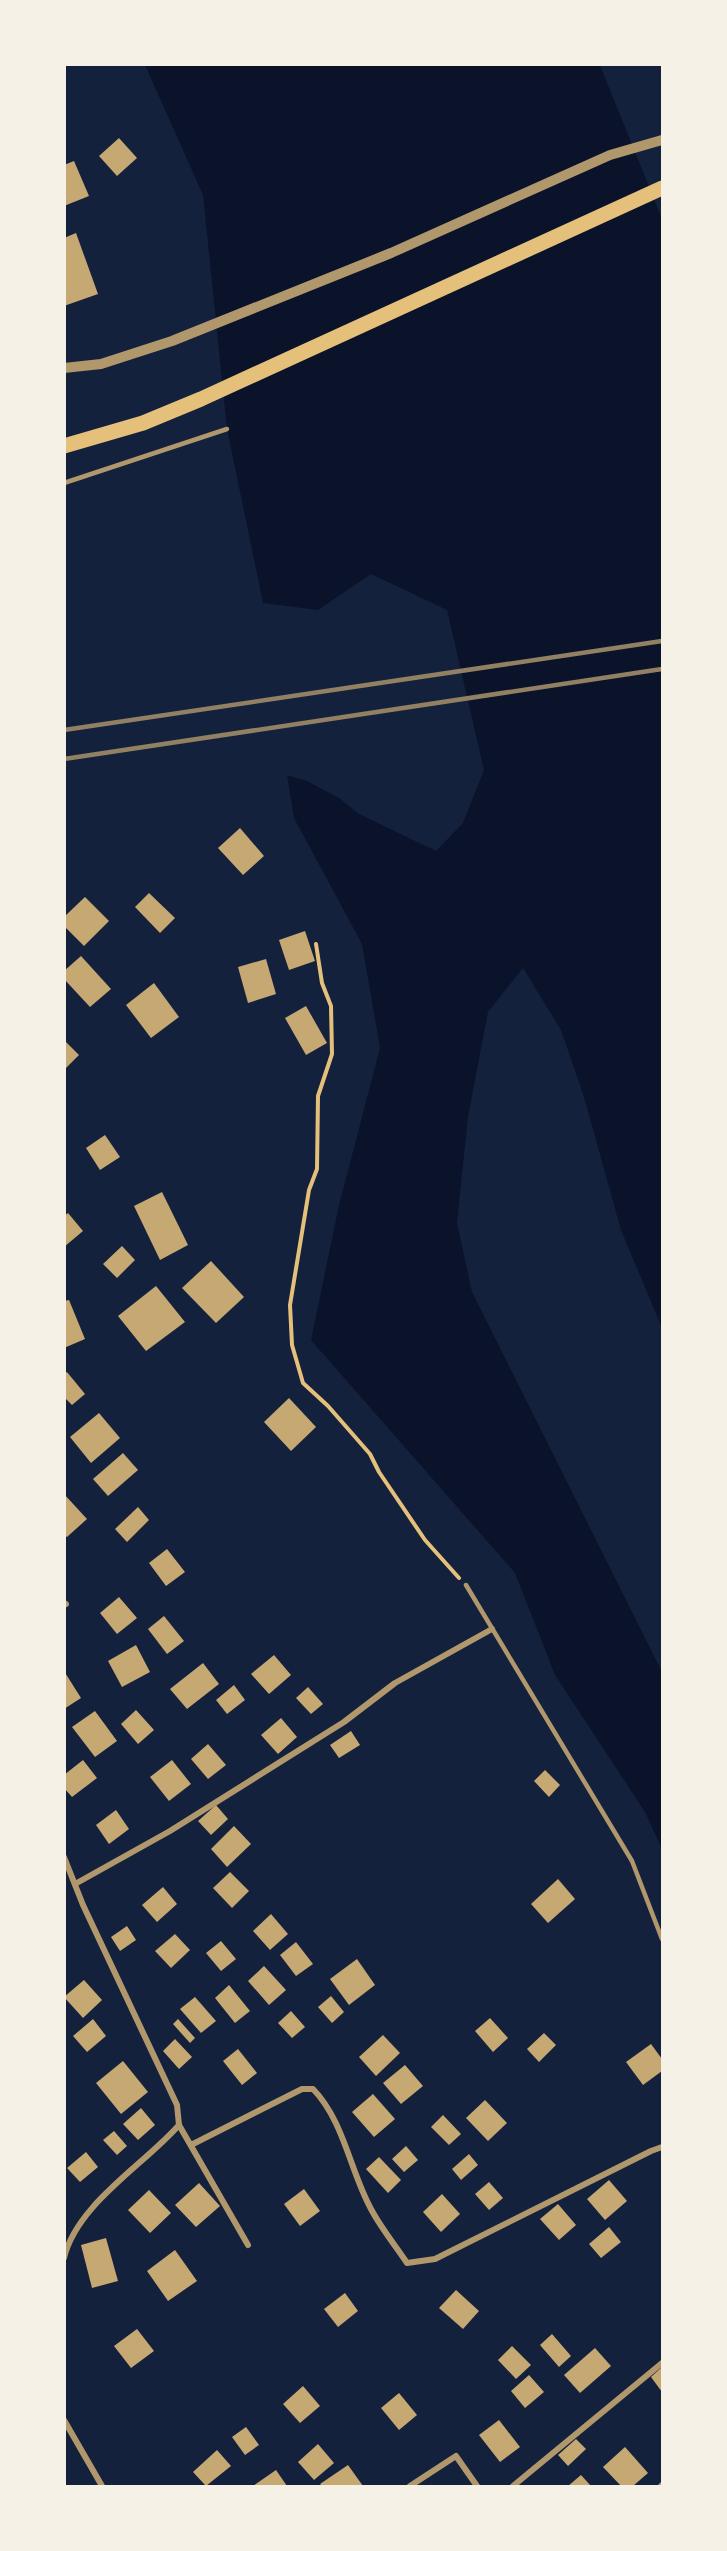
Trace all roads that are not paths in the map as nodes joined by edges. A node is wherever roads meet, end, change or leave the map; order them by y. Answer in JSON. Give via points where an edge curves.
{"nodes":[{"id":1,"x":660,"y":140,"type":"edge"},
{"id":2,"x":663,"y":188,"type":"edge"},
{"id":3,"x":64,"y":368,"type":"edge"},
{"id":4,"x":226,"y":429,"type":"dead end"},
{"id":5,"x":64,"y":446,"type":"edge"},
{"id":6,"x":64,"y":483,"type":"edge"},
{"id":7,"x":466,"y":1585,"type":"road end"},
{"id":8,"x":492,"y":1629,"type":"junction"},
{"id":9,"x":64,"y":1857,"type":"edge"},
{"id":10,"x":75,"y":1884,"type":"junction"},
{"id":11,"x":663,"y":1939,"type":"edge"},
{"id":12,"x":179,"y":2126,"type":"junction"},
{"id":13,"x":191,"y":2145,"type":"junction"},
{"id":14,"x":663,"y":2147,"type":"edge"},
{"id":15,"x":248,"y":2245,"type":"dead end"},
{"id":16,"x":64,"y":2258,"type":"edge"},
{"id":17,"x":663,"y":2363,"type":"edge"},
{"id":18,"x":64,"y":2420,"type":"edge"},
{"id":19,"x":102,"y":2487,"type":"edge"},
{"id":20,"x":410,"y":2487,"type":"edge"},
{"id":21,"x":477,"y":2487,"type":"edge"},
{"id":22,"x":513,"y":2487,"type":"edge"}],
"edges":[{"from":1,"to":3,"type":"street","via":[[610,155],[391,253],[172,341],[101,364]]},
{"from":2,"to":5,"type":"main road","via":[[201,399],[142,423]]},
{"from":4,"to":6,"type":"lane"},
{"from":7,"to":8,"type":"lane"},
{"from":8,"to":10,"type":"street","via":[[395,1683],[344,1722],[170,1831]]},
{"from":8,"to":11,"type":"lane","via":[[632,1861]]},
{"from":9,"to":10,"type":"street"},
{"from":10,"to":12,"type":"street","via":[[177,2105]]},
{"from":12,"to":13,"type":"street"},
{"from":12,"to":16,"type":"street","via":[[105,2195],[68,2244]]},
{"from":13,"to":14,"type":"street","via":[[303,2089],[313,2089],[334,2122],[371,2209],[407,2263],[435,2259]]},
{"from":13,"to":15,"type":"street"},
{"from":17,"to":22,"type":"street"},
{"from":18,"to":19,"type":"street"},
{"from":20,"to":21,"type":"street","via":[[456,2456]]}]}
